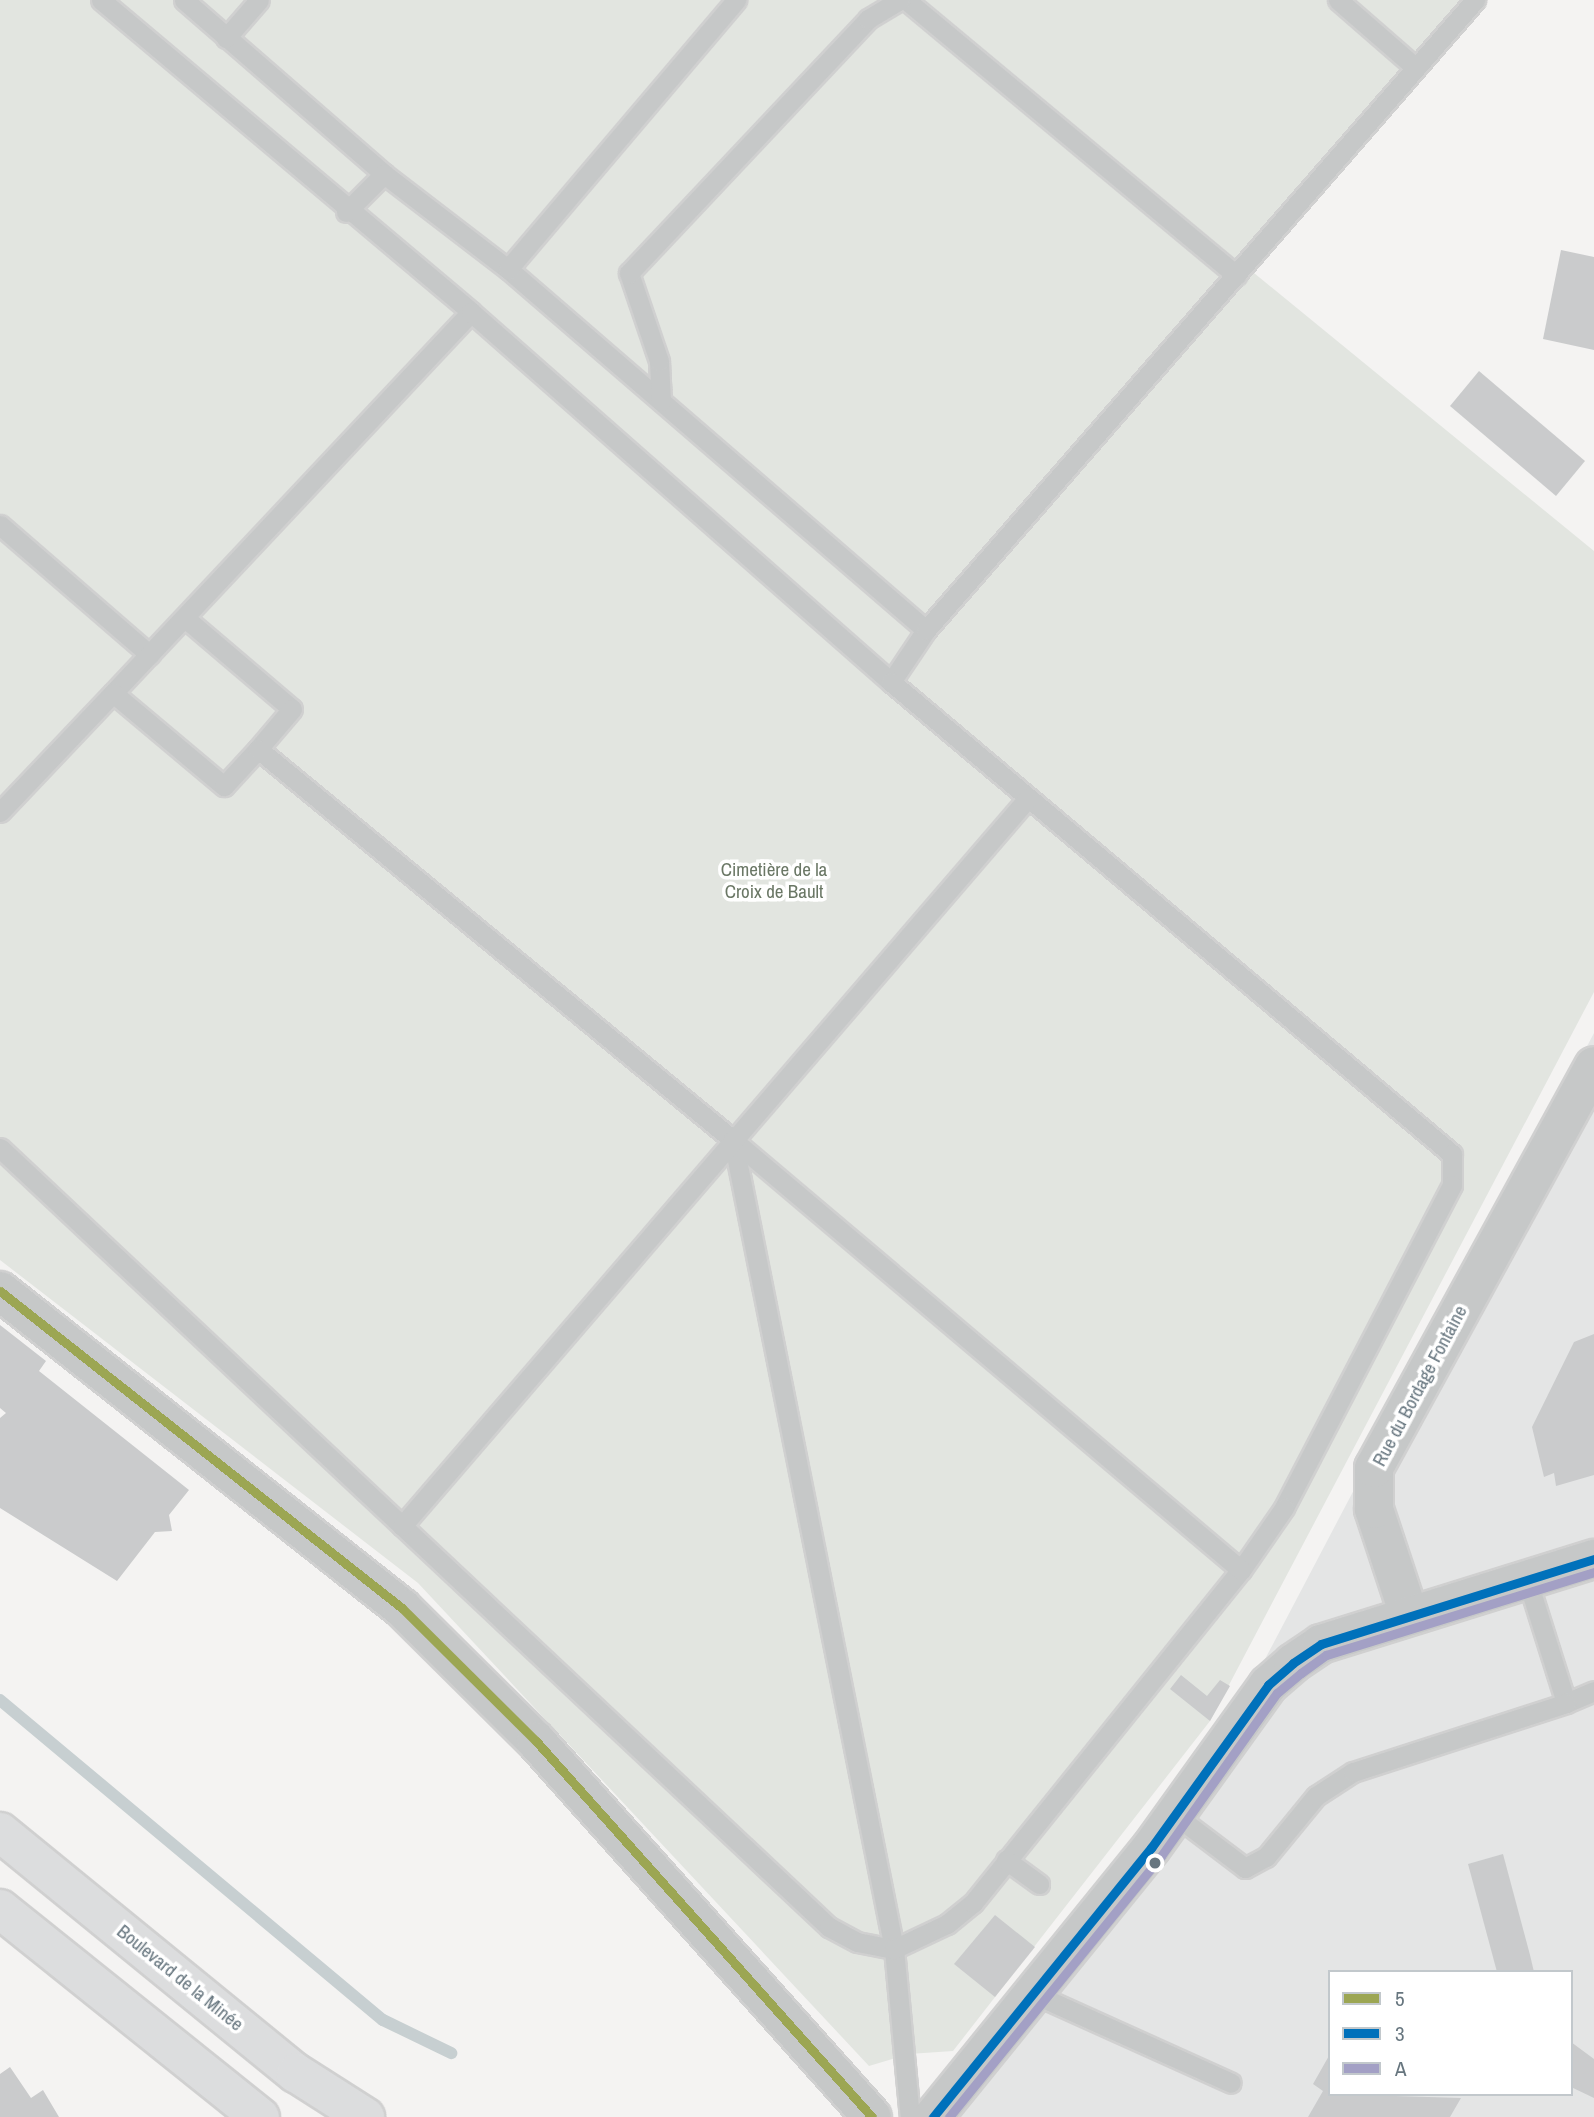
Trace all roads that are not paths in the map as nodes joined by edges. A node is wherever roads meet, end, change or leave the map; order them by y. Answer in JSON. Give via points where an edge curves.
{"nodes":[{"id":1,"x":101,"y":0,"type":"edge"},
{"id":2,"x":184,"y":0,"type":"edge"},
{"id":3,"x":258,"y":0,"type":"edge"},
{"id":4,"x":736,"y":0,"type":"edge"},
{"id":5,"x":900,"y":0,"type":"edge"},
{"id":6,"x":906,"y":0,"type":"edge"},
{"id":7,"x":1338,"y":0,"type":"edge"},
{"id":8,"x":1475,"y":0,"type":"edge"},
{"id":9,"x":226,"y":38,"type":"junction"},
{"id":10,"x":1416,"y":68,"type":"junction"},
{"id":11,"x":384,"y":174,"type":"junction"},
{"id":12,"x":346,"y":212,"type":"junction"},
{"id":13,"x":508,"y":268,"type":"junction"},
{"id":14,"x":1236,"y":275,"type":"junction"},
{"id":15,"x":471,"y":312,"type":"junction"},
{"id":16,"x":661,"y":401,"type":"junction"},
{"id":17,"x":0,"y":525,"type":"edge"},
{"id":18,"x":185,"y":618,"type":"junction"},
{"id":19,"x":926,"y":630,"type":"junction"},
{"id":20,"x":150,"y":654,"type":"junction"},
{"id":21,"x":891,"y":682,"type":"junction"},
{"id":22,"x":113,"y":693,"type":"junction"},
{"id":23,"x":258,"y":749,"type":"junction"},
{"id":24,"x":1028,"y":798,"type":"junction"},
{"id":25,"x":0,"y":812,"type":"edge"},
{"id":26,"x":1594,"y":1066,"type":"edge"},
{"id":27,"x":733,"y":1140,"type":"junction"},
{"id":28,"x":0,"y":1148,"type":"edge"},
{"id":29,"x":0,"y":1291,"type":"edge"},
{"id":30,"x":402,"y":1526,"type":"junction"},
{"id":31,"x":1594,"y":1559,"type":"edge"},
{"id":32,"x":1241,"y":1570,"type":"junction"},
{"id":33,"x":1527,"y":1579,"type":"junction"},
{"id":34,"x":1409,"y":1615,"type":"junction"},
{"id":35,"x":1594,"y":1691,"type":"edge"},
{"id":36,"x":1566,"y":1703,"type":"junction"},
{"id":37,"x":1175,"y":1815,"type":"junction"},
{"id":38,"x":0,"y":1832,"type":"edge"},
{"id":39,"x":1006,"y":1860,"type":"junction"},
{"id":40,"x":1039,"y":1884,"type":"dead end"},
{"id":41,"x":0,"y":1909,"type":"edge"},
{"id":42,"x":894,"y":1949,"type":"junction"},
{"id":43,"x":1032,"y":1993,"type":"junction"},
{"id":44,"x":1231,"y":2083,"type":"dead end"},
{"id":45,"x":260,"y":2117,"type":"edge"},
{"id":46,"x":365,"y":2117,"type":"edge"},
{"id":47,"x":872,"y":2117,"type":"edge"},
{"id":48,"x":910,"y":2117,"type":"edge"},
{"id":49,"x":933,"y":2117,"type":"edge"}],
"edges":[{"from":1,"to":12,"type":"lane"},
{"from":2,"to":9,"type":"lane"},
{"from":3,"to":9,"type":"lane"},
{"from":4,"to":13,"type":"lane"},
{"from":5,"to":16,"type":"lane","via":[[868,19],[629,273],[659,361]]},
{"from":6,"to":14,"type":"lane"},
{"from":7,"to":10,"type":"lane"},
{"from":8,"to":10,"type":"lane"},
{"from":9,"to":11,"type":"lane"},
{"from":10,"to":14,"type":"lane"},
{"from":11,"to":12,"type":"lane"},
{"from":11,"to":13,"type":"lane"},
{"from":12,"to":15,"type":"lane"},
{"from":13,"to":16,"type":"lane"},
{"from":14,"to":19,"type":"lane"},
{"from":15,"to":18,"type":"lane"},
{"from":15,"to":21,"type":"lane"},
{"from":16,"to":19,"type":"lane"},
{"from":17,"to":20,"type":"lane"},
{"from":18,"to":20,"type":"lane"},
{"from":18,"to":23,"type":"lane","via":[[292,709]]},
{"from":19,"to":21,"type":"lane"},
{"from":20,"to":22,"type":"lane"},
{"from":21,"to":24,"type":"lane"},
{"from":22,"to":23,"type":"lane","via":[[224,786]]},
{"from":22,"to":25,"type":"lane"},
{"from":23,"to":27,"type":"lane"},
{"from":24,"to":27,"type":"lane"},
{"from":24,"to":32,"type":"lane","via":[[1452,1154],[1445,1198],[1284,1508]]},
{"from":26,"to":34,"type":"street","name":"Rue du Bordage Fontaine","via":[[1374,1468],[1374,1509]]},
{"from":27,"to":30,"type":"lane"},
{"from":27,"to":32,"type":"lane"},
{"from":27,"to":42,"type":"lane"},
{"from":28,"to":30,"type":"lane"},
{"from":29,"to":47,"type":"street","via":[[402,1608],[536,1741]]},
{"from":30,"to":42,"type":"lane","via":[[829,1927],[857,1942]]},
{"from":31,"to":33,"type":"street"},
{"from":32,"to":39,"type":"lane"},
{"from":33,"to":34,"type":"street"},
{"from":33,"to":36,"type":"lane"},
{"from":34,"to":37,"type":"street","via":[[1321,1644],[1293,1663],[1268,1685]]},
{"from":35,"to":36,"type":"lane"},
{"from":36,"to":37,"type":"lane","via":[[1353,1772],[1316,1796],[1266,1857],[1245,1868]]},
{"from":37,"to":43,"type":"street"},
{"from":38,"to":46,"type":"main road","name":"Boulevard de la Minée","via":[[296,2073]]},
{"from":39,"to":40,"type":"lane"},
{"from":39,"to":42,"type":"lane","via":[[973,1903],[947,1924]]},
{"from":41,"to":45,"type":"main road"},
{"from":42,"to":48,"type":"lane"},
{"from":43,"to":44,"type":"lane"},
{"from":43,"to":49,"type":"street"}]}
